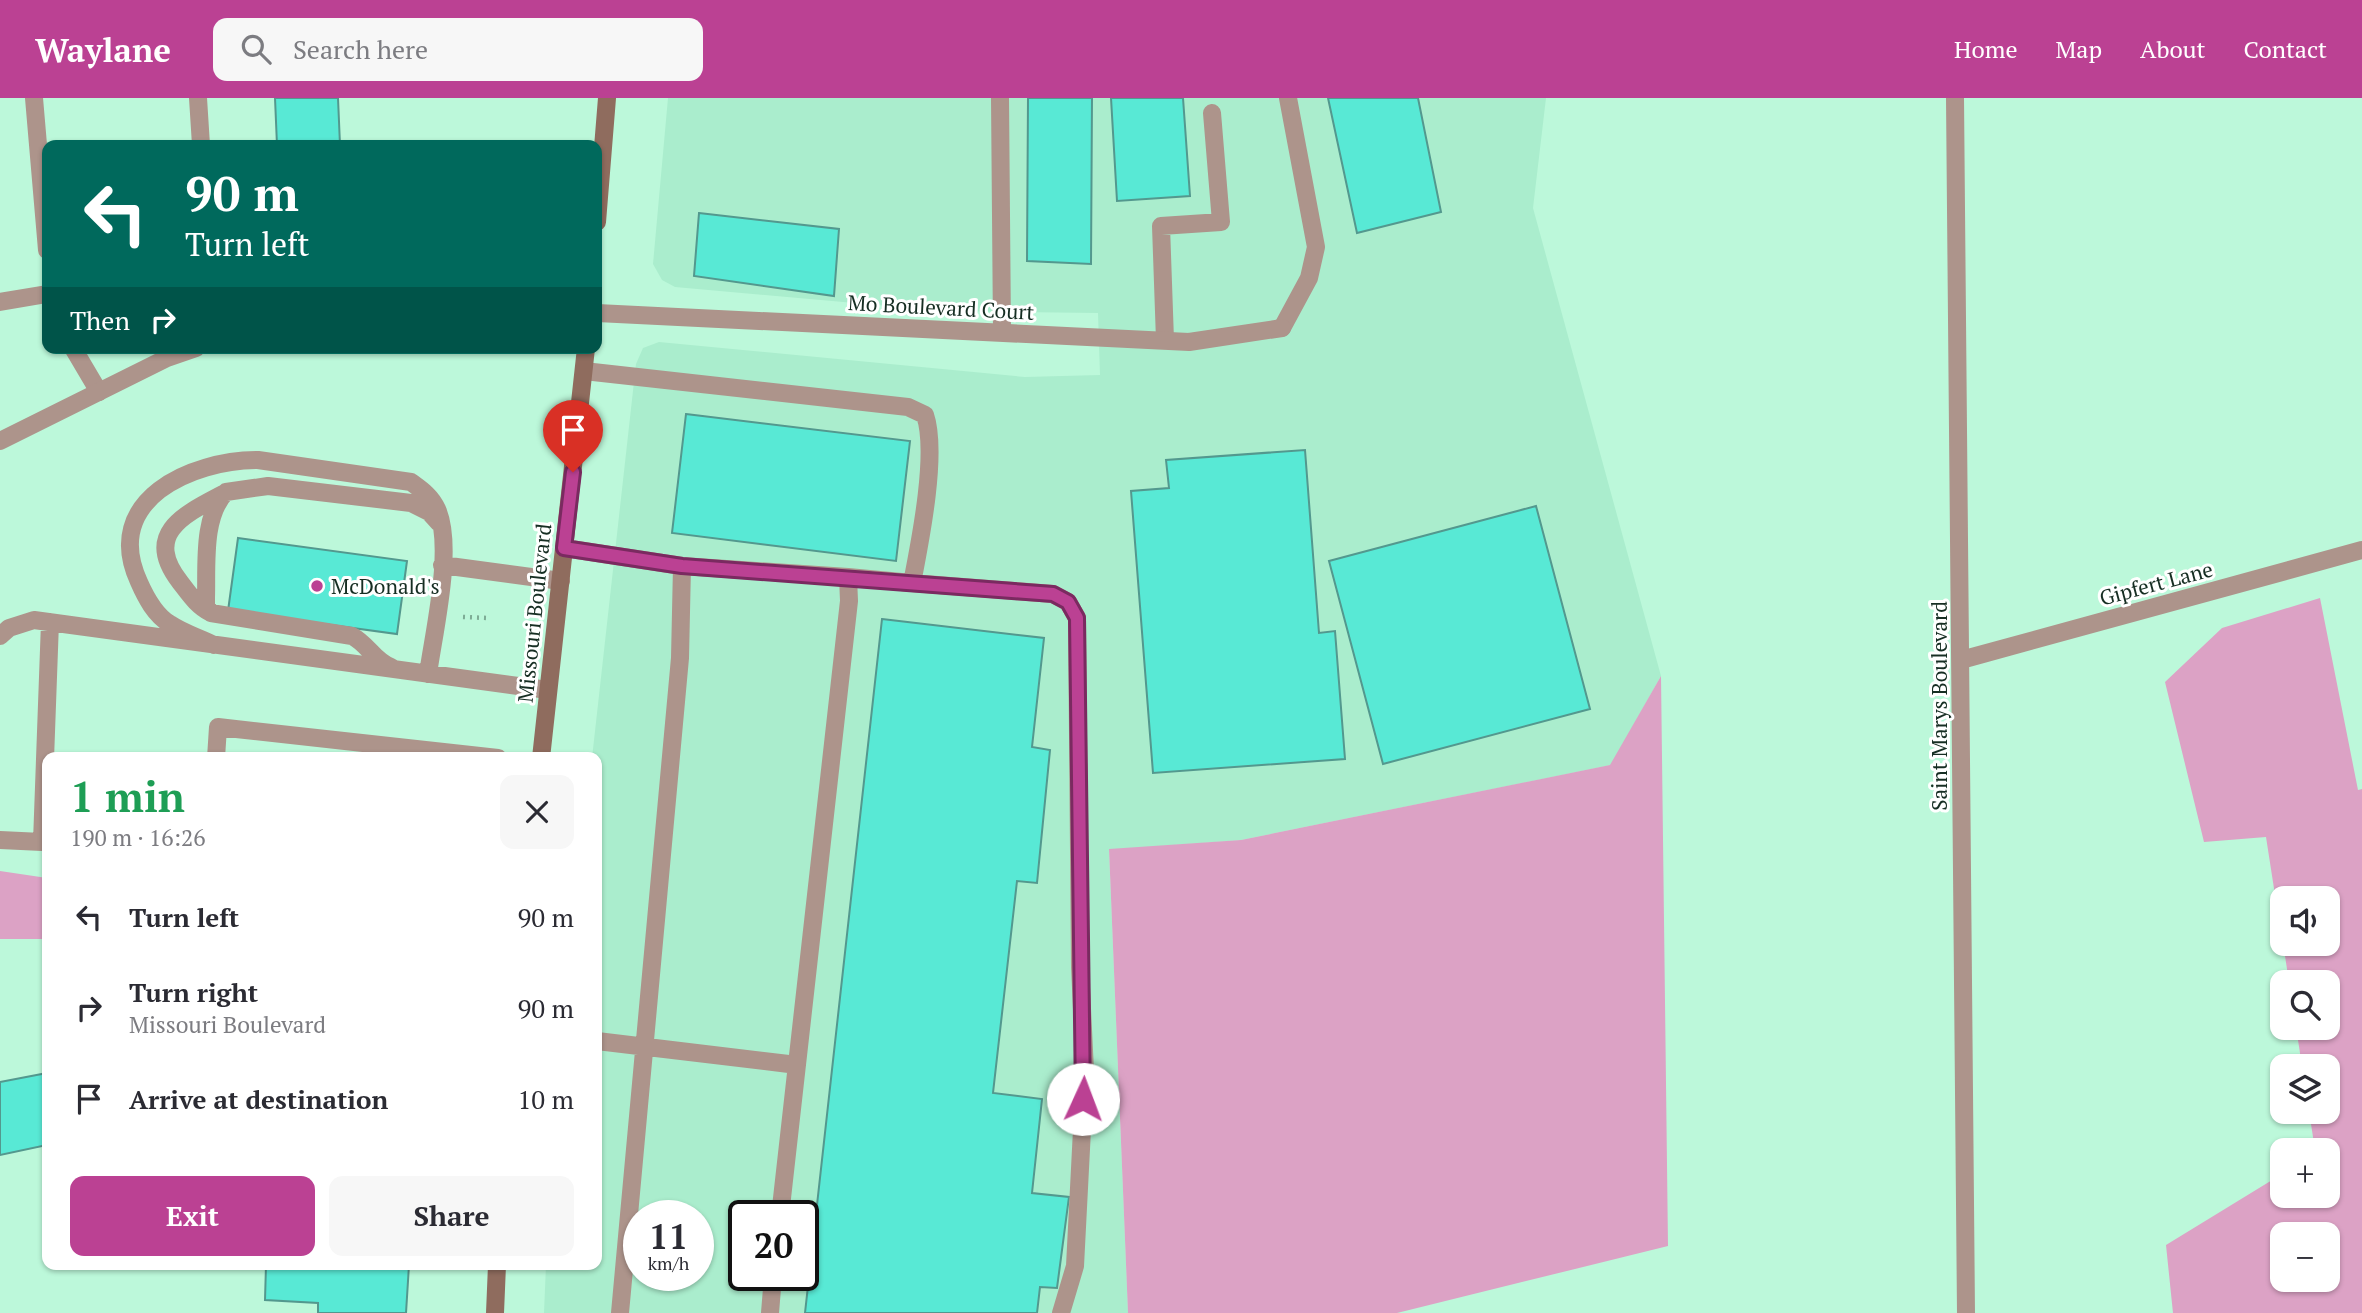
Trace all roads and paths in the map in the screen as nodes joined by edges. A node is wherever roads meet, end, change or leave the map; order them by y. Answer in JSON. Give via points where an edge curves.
{"nodes":[{"id":1,"x":34,"y":98,"type":"edge"},
{"id":2,"x":198,"y":98,"type":"edge"},
{"id":3,"x":607,"y":98,"type":"edge"},
{"id":4,"x":1000,"y":98,"type":"edge"},
{"id":5,"x":1288,"y":98,"type":"edge"},
{"id":6,"x":1955,"y":98,"type":"edge"},
{"id":7,"x":1212,"y":113,"type":"dead end"},
{"id":8,"x":201,"y":140,"type":"edge"},
{"id":9,"x":602,"y":160,"type":"edge"},
{"id":10,"x":42,"y":192,"type":"edge"},
{"id":11,"x":42,"y":294,"type":"edge"},
{"id":12,"x":0,"y":302,"type":"edge"},
{"id":13,"x":602,"y":313,"type":"edge"},
{"id":14,"x":1002,"y":332,"type":"junction"},
{"id":15,"x":1165,"y":340,"type":"junction"},
{"id":16,"x":77,"y":354,"type":"edge"},
{"id":17,"x":179,"y":354,"type":"edge"},
{"id":18,"x":585,"y":354,"type":"edge"},
{"id":19,"x":584,"y":371,"type":"junction"},
{"id":20,"x":99,"y":392,"type":"junction"},
{"id":21,"x":0,"y":441,"type":"edge"},
{"id":22,"x":226,"y":492,"type":"junction"},
{"id":23,"x":442,"y":525,"type":"junction"},
{"id":24,"x":564,"y":548,"type":"junction"},
{"id":25,"x":2362,"y":550,"type":"edge"},
{"id":26,"x":442,"y":565,"type":"junction"},
{"id":27,"x":682,"y":566,"type":"junction"},
{"id":28,"x":848,"y":577,"type":"junction"},
{"id":29,"x":561,"y":582,"type":"junction"},
{"id":30,"x":912,"y":583,"type":"junction"},
{"id":31,"x":211,"y":613,"type":"junction"},
{"id":32,"x":50,"y":622,"type":"junction"},
{"id":33,"x":0,"y":636,"type":"edge"},
{"id":34,"x":214,"y":645,"type":"junction"},
{"id":35,"x":1961,"y":660,"type":"junction"},
{"id":36,"x":400,"y":670,"type":"junction"},
{"id":37,"x":428,"y":674,"type":"junction"},
{"id":38,"x":548,"y":690,"type":"junction"},
{"id":39,"x":45,"y":752,"type":"edge"},
{"id":40,"x":216,"y":752,"type":"edge"},
{"id":41,"x":444,"y":752,"type":"edge"},
{"id":42,"x":542,"y":752,"type":"edge"},
{"id":43,"x":0,"y":840,"type":"edge"},
{"id":44,"x":42,"y":842,"type":"edge"},
{"id":45,"x":602,"y":1042,"type":"edge"},
{"id":46,"x":645,"y":1046,"type":"junction"},
{"id":47,"x":797,"y":1065,"type":"junction"},
{"id":48,"x":782,"y":1200,"type":"edge"},
{"id":49,"x":497,"y":1270,"type":"edge"},
{"id":50,"x":772,"y":1291,"type":"edge"},
{"id":51,"x":495,"y":1313,"type":"edge"},
{"id":52,"x":620,"y":1313,"type":"edge"},
{"id":53,"x":770,"y":1313,"type":"edge"},
{"id":54,"x":1061,"y":1313,"type":"edge"},
{"id":55,"x":1966,"y":1313,"type":"edge"}],
"edges":[{"from":1,"to":10,"type":"street"},
{"from":2,"to":8,"type":"street"},
{"from":3,"to":9,"type":"main road"},
{"from":4,"to":14,"type":"street"},
{"from":5,"to":15,"type":"street","name":"Mo Boulevard Court","via":[[1316,247],[1309,278],[1282,328],[1189,342]]},
{"from":6,"to":35,"type":"street","name":"Saint Marys Boulevard"},
{"from":7,"to":15,"type":"street","via":[[1221,222],[1161,226]]},
{"from":11,"to":12,"type":"street"},
{"from":13,"to":14,"type":"street","name":"Mo Boulevard Court"},
{"from":14,"to":15,"type":"street","name":"Mo Boulevard Court"},
{"from":16,"to":20,"type":"street"},
{"from":17,"to":20,"type":"street"},
{"from":18,"to":19,"type":"main road","name":"Missouri Boulevard"},
{"from":19,"to":24,"type":"main road","name":"Missouri Boulevard"},
{"from":19,"to":30,"type":"street","via":[[908,407],[925,415],[931,432]]},
{"from":20,"to":21,"type":"street"},
{"from":22,"to":23,"type":"street","via":[[268,486],[411,503]]},
{"from":22,"to":31,"type":"street","via":[[215,507],[208,548],[206,606]]},
{"from":22,"to":31,"type":"street","via":[[187,512],[170,531],[165,548],[174,574],[195,602]]},
{"from":23,"to":26,"type":"street"},
{"from":23,"to":34,"type":"street","via":[[428,493],[411,482],[258,460],[205,466],[172,480],[148,499],[135,519],[130,549],[135,573],[147,601],[169,624]]},
{"from":24,"to":27,"type":"street"},
{"from":24,"to":29,"type":"main road","name":"Missouri Boulevard"},
{"from":25,"to":35,"type":"street","name":"Gipfert Lane"},
{"from":26,"to":29,"type":"street"},
{"from":26,"to":37,"type":"street"},
{"from":27,"to":28,"type":"street"},
{"from":27,"to":46,"type":"street","via":[[681,650]]},
{"from":28,"to":30,"type":"street"},
{"from":28,"to":47,"type":"street"},
{"from":29,"to":38,"type":"main road","name":"Missouri Boulevard"},
{"from":30,"to":54,"type":"street","via":[[1053,594],[1068,602],[1077,618],[1085,1071],[1075,1266]]},
{"from":31,"to":36,"type":"street","via":[[352,636],[384,664]]},
{"from":32,"to":33,"type":"street","via":[[34,620]]},
{"from":32,"to":34,"type":"street"},
{"from":32,"to":39,"type":"street"},
{"from":34,"to":36,"type":"street"},
{"from":35,"to":55,"type":"street","name":"Saint Marys Boulevard"},
{"from":36,"to":37,"type":"street"},
{"from":37,"to":38,"type":"street"},
{"from":38,"to":42,"type":"main road","name":"Missouri Boulevard"},
{"from":40,"to":41,"type":"street","via":[[218,727]]},
{"from":43,"to":44,"type":"street"},
{"from":45,"to":46,"type":"street"},
{"from":46,"to":47,"type":"street"},
{"from":46,"to":52,"type":"street"},
{"from":47,"to":48,"type":"street"},
{"from":49,"to":51,"type":"main road"},
{"from":50,"to":53,"type":"street"}]}
